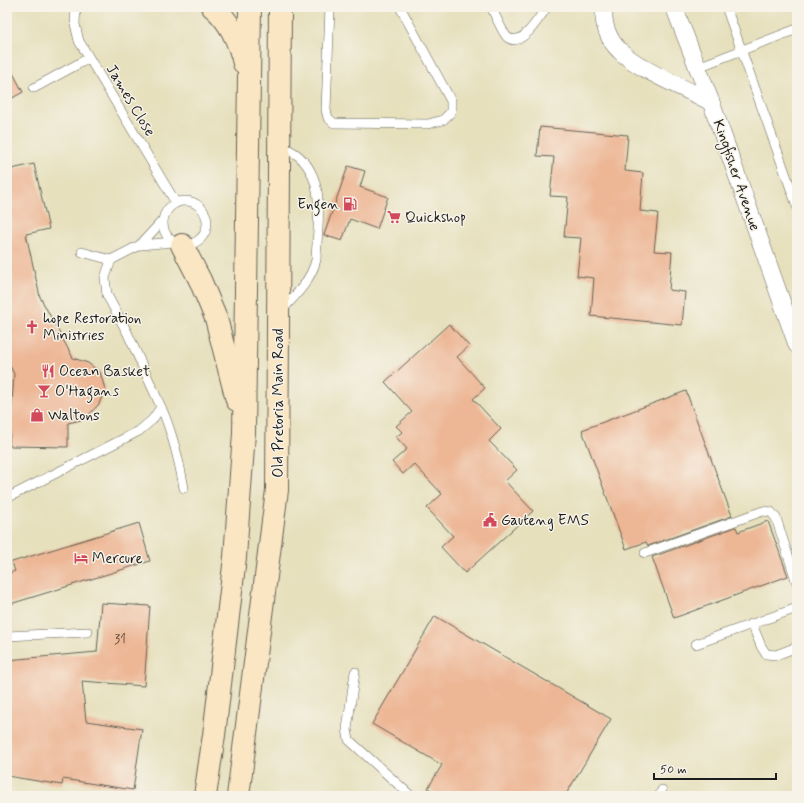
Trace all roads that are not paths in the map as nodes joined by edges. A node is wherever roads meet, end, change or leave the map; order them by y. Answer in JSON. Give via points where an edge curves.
{"nodes":[{"id":1,"x":76,"y":7,"type":"edge"},
{"id":2,"x":213,"y":7,"type":"edge"},
{"id":3,"x":250,"y":7,"type":"edge"},
{"id":4,"x":280,"y":7,"type":"edge"},
{"id":5,"x":330,"y":7,"type":"edge"},
{"id":6,"x":400,"y":7,"type":"edge"},
{"id":7,"x":491,"y":7,"type":"edge"},
{"id":8,"x":547,"y":7,"type":"edge"},
{"id":9,"x":605,"y":7,"type":"edge"},
{"id":10,"x":674,"y":7,"type":"edge"},
{"id":11,"x":726,"y":7,"type":"edge"},
{"id":12,"x":797,"y":29,"type":"edge"},
{"id":13,"x":741,"y":50,"type":"junction"},
{"id":14,"x":89,"y":58,"type":"junction"},
{"id":15,"x":698,"y":67,"type":"junction"},
{"id":16,"x":250,"y":87,"type":"junction"},
{"id":17,"x":34,"y":88,"type":"dead end"},
{"id":18,"x":711,"y":102,"type":"junction"},
{"id":19,"x":280,"y":145,"type":"junction"},
{"id":20,"x":176,"y":203,"type":"junction"},
{"id":21,"x":797,"y":206,"type":"edge"},
{"id":22,"x":163,"y":220,"type":"junction"},
{"id":23,"x":177,"y":244,"type":"junction"},
{"id":24,"x":140,"y":245,"type":"junction"},
{"id":25,"x":82,"y":252,"type":"dead end"},
{"id":26,"x":111,"y":260,"type":"junction"},
{"id":27,"x":278,"y":314,"type":"junction"},
{"id":28,"x":797,"y":345,"type":"edge"},
{"id":29,"x":161,"y":407,"type":"junction"},
{"id":30,"x":244,"y":433,"type":"junction"},
{"id":31,"x":184,"y":488,"type":"dead end"},
{"id":32,"x":7,"y":498,"type":"edge"},
{"id":33,"x":645,"y":553,"type":"dead end"},
{"id":34,"x":797,"y":584,"type":"edge"},
{"id":35,"x":797,"y":608,"type":"edge"},
{"id":36,"x":752,"y":624,"type":"junction"},
{"id":37,"x":88,"y":632,"type":"dead end"},
{"id":38,"x":7,"y":636,"type":"edge"},
{"id":39,"x":696,"y":644,"type":"dead end"},
{"id":40,"x":797,"y":647,"type":"edge"},
{"id":41,"x":355,"y":672,"type":"dead end"},
{"id":42,"x":205,"y":796,"type":"edge"},
{"id":43,"x":238,"y":796,"type":"edge"},
{"id":44,"x":411,"y":796,"type":"edge"}],
"edges":[{"from":1,"to":14,"type":"lane","name":"James Close","via":[[76,32]]},
{"from":2,"to":16,"type":"main road","via":[[225,19],[235,37]]},
{"from":3,"to":16,"type":"main road"},
{"from":4,"to":19,"type":"main road","name":"Old Pretoria Main Road"},
{"from":5,"to":6,"type":"lane","via":[[326,110],[328,118],[334,123],[428,124],[443,120],[451,112],[451,101]]},
{"from":7,"to":8,"type":"lane","via":[[507,36],[516,40],[523,38]]},
{"from":9,"to":18,"type":"street","via":[[603,15],[608,34],[620,51],[647,69]]},
{"from":10,"to":15,"type":"street","name":"Kingfisher Avenue"},
{"from":11,"to":13,"type":"lane"},
{"from":12,"to":13,"type":"lane"},
{"from":13,"to":15,"type":"lane"},
{"from":13,"to":21,"type":"lane"},
{"from":14,"to":17,"type":"lane"},
{"from":14,"to":20,"type":"lane","name":"James Close"},
{"from":15,"to":18,"type":"street","name":"Kingfisher Avenue"},
{"from":16,"to":30,"type":"main road"},
{"from":18,"to":28,"type":"street","name":"Kingfisher Avenue"},
{"from":19,"to":27,"type":"main road","name":"Old Pretoria Main Road"},
{"from":19,"to":27,"type":"lane","via":[[302,159],[314,177],[318,191],[316,260],[313,270]]},
{"from":20,"to":22,"type":"lane","via":[[165,213]]},
{"from":20,"to":23,"type":"lane","via":[[190,201],[197,204],[207,215],[208,222],[204,236],[199,241],[193,245]]},
{"from":22,"to":23,"type":"lane","via":[[165,232]]},
{"from":22,"to":24,"type":"lane"},
{"from":23,"to":24,"type":"lane"},
{"from":23,"to":30,"type":"main road","via":[[200,280],[216,318]]},
{"from":24,"to":26,"type":"lane"},
{"from":25,"to":26,"type":"lane"},
{"from":26,"to":29,"type":"lane","via":[[105,278],[107,295]]},
{"from":27,"to":43,"type":"main road","name":"Old Pretoria Main Road","via":[[277,490]]},
{"from":29,"to":31,"type":"lane","via":[[172,430]]},
{"from":29,"to":32,"type":"lane","via":[[152,420],[139,431]]},
{"from":30,"to":42,"type":"main road","via":[[235,557]]},
{"from":33,"to":34,"type":"lane","via":[[763,511],[772,512]]},
{"from":35,"to":36,"type":"lane"},
{"from":36,"to":39,"type":"lane"},
{"from":36,"to":40,"type":"lane","via":[[766,654],[776,655]]},
{"from":37,"to":38,"type":"lane"},
{"from":41,"to":44,"type":"lane","via":[[347,729],[349,740]]}]}
